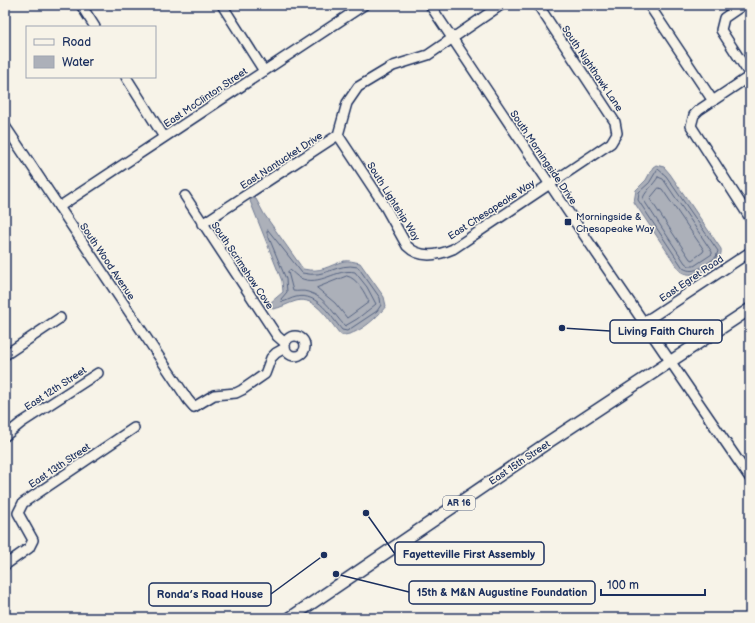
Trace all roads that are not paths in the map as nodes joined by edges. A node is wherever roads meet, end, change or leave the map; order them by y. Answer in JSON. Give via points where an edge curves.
{"nodes":[{"id":1,"x":81,"y":5,"type":"edge"},
{"id":2,"x":222,"y":5,"type":"edge"},
{"id":3,"x":364,"y":5,"type":"edge"},
{"id":4,"x":430,"y":5,"type":"edge"},
{"id":5,"x":501,"y":5,"type":"edge"},
{"id":6,"x":538,"y":5,"type":"edge"},
{"id":7,"x":649,"y":5,"type":"edge"},
{"id":8,"x":743,"y":5,"type":"edge"},
{"id":9,"x":94,"y":26,"type":"edge"},
{"id":10,"x":452,"y":38,"type":"junction"},
{"id":11,"x":264,"y":71,"type":"junction"},
{"id":12,"x":750,"y":76,"type":"edge"},
{"id":13,"x":127,"y":78,"type":"edge"},
{"id":14,"x":713,"y":101,"type":"junction"},
{"id":15,"x":5,"y":126,"type":"edge"},
{"id":16,"x":338,"y":135,"type":"junction"},
{"id":17,"x":164,"y":137,"type":"junction"},
{"id":18,"x":550,"y":184,"type":"junction"},
{"id":19,"x":185,"y":196,"type":"dead end"},
{"id":20,"x":59,"y":207,"type":"junction"},
{"id":21,"x":750,"y":218,"type":"edge"},
{"id":22,"x":202,"y":224,"type":"junction"},
{"id":23,"x":445,"y":252,"type":"joint"},
{"id":24,"x":750,"y":252,"type":"edge"},
{"id":25,"x":750,"y":309,"type":"edge"},
{"id":26,"x":60,"y":318,"type":"dead end"},
{"id":27,"x":642,"y":322,"type":"junction"},
{"id":28,"x":285,"y":345,"type":"joint"},
{"id":29,"x":5,"y":355,"type":"edge"},
{"id":30,"x":670,"y":361,"type":"junction"},
{"id":31,"x":98,"y":373,"type":"dead end"},
{"id":32,"x":134,"y":428,"type":"dead end"},
{"id":33,"x":6,"y":433,"type":"edge"},
{"id":34,"x":750,"y":478,"type":"edge"},
{"id":35,"x":5,"y":565,"type":"edge"},
{"id":36,"x":290,"y":618,"type":"edge"}],
"edges":[{"from":1,"to":9,"type":"street"},
{"from":2,"to":11,"type":"street"},
{"from":3,"to":11,"type":"street","name":"East McClinton Street"},
{"from":4,"to":10,"type":"street","name":"South Morningside Drive"},
{"from":5,"to":10,"type":"street","name":"East Nantucket Drive"},
{"from":6,"to":18,"type":"street","name":"South Nighthawk Lane","via":[[618,127],[611,143]]},
{"from":7,"to":14,"type":"street"},
{"from":8,"to":12,"type":"street","via":[[724,18],[721,30]]},
{"from":10,"to":16,"type":"street","name":"East Nantucket Drive","via":[[428,55],[388,68],[358,87],[346,103]]},
{"from":10,"to":18,"type":"street","name":"South Morningside Drive"},
{"from":11,"to":17,"type":"street","name":"East McClinton Street"},
{"from":12,"to":14,"type":"street"},
{"from":13,"to":17,"type":"street"},
{"from":14,"to":21,"type":"street","via":[[694,115],[691,126]]},
{"from":15,"to":20,"type":"street","name":"South Wood Avenue"},
{"from":16,"to":22,"type":"street","name":"East Nantucket Drive"},
{"from":16,"to":23,"type":"street","name":"South Lightship Way","via":[[383,203],[407,246],[420,254]]},
{"from":17,"to":20,"type":"street","name":"East McClinton Street"},
{"from":18,"to":23,"type":"street","name":"East Chesapeake Way"},
{"from":18,"to":27,"type":"street","name":"South Morningside Drive"},
{"from":19,"to":22,"type":"street","name":"South Scrimshaw Cove"},
{"from":20,"to":28,"type":"street","name":"South Wood Avenue","via":[[194,407],[214,395],[242,390],[265,374],[271,358]]},
{"from":22,"to":28,"type":"street","name":"South Scrimshaw Cove"},
{"from":24,"to":27,"type":"street","name":"East Egret Road","via":[[652,318]]},
{"from":25,"to":30,"type":"main road","name":"East 15th Street","number":"AR 16"},
{"from":26,"to":29,"type":"street"},
{"from":27,"to":30,"type":"street","name":"South Morningside Drive"},
{"from":30,"to":34,"type":"street","name":"South Morningside Drive"},
{"from":30,"to":36,"type":"main road","name":"East 15th Street","number":"AR 16"},
{"from":31,"to":33,"type":"street","name":"East 12th Street"},
{"from":32,"to":35,"type":"street","name":"East 13th Street","via":[[23,503],[18,513],[33,540],[29,548]]}]}
